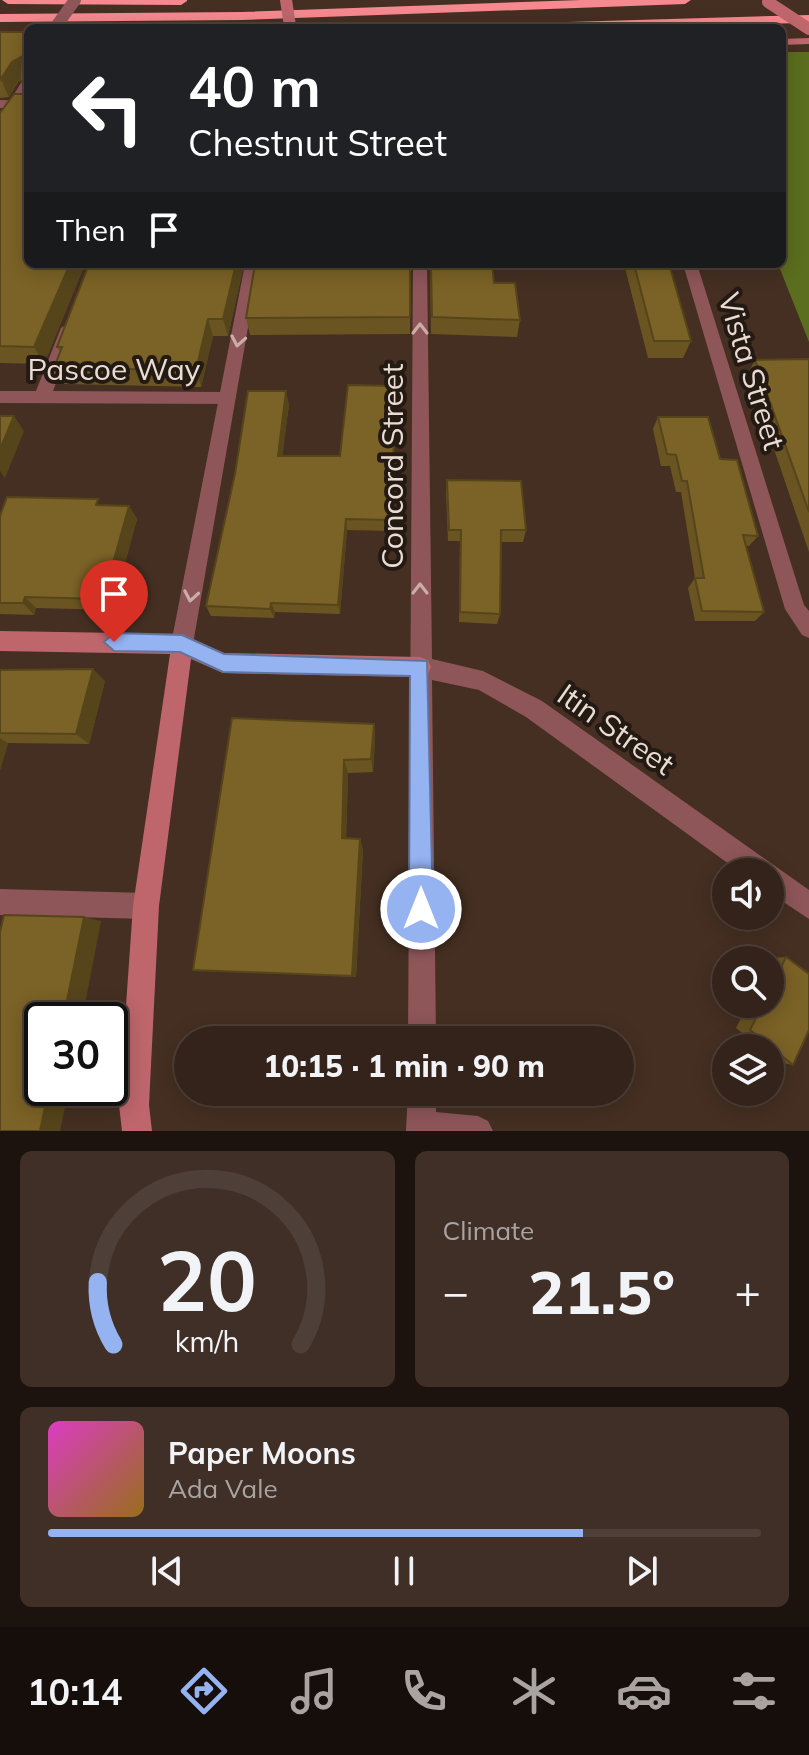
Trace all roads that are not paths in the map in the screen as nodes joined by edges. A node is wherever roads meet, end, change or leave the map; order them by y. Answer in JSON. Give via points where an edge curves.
{"nodes":[{"id":1,"x":8,"y":0,"type":"edge"},
{"id":2,"x":75,"y":0,"type":"edge"},
{"id":3,"x":286,"y":0,"type":"edge"},
{"id":4,"x":395,"y":0,"type":"edge"},
{"id":5,"x":685,"y":0,"type":"edge"},
{"id":6,"x":196,"y":1,"type":"edge"},
{"id":7,"x":243,"y":1,"type":"edge"},
{"id":8,"x":768,"y":1,"type":"edge"},
{"id":9,"x":0,"y":18,"type":"edge"},
{"id":10,"x":809,"y":19,"type":"edge"},
{"id":11,"x":58,"y":24,"type":"edge"},
{"id":12,"x":290,"y":24,"type":"edge"},
{"id":13,"x":638,"y":24,"type":"edge"},
{"id":14,"x":773,"y":24,"type":"edge"},
{"id":15,"x":809,"y":29,"type":"edge"},
{"id":16,"x":809,"y":41,"type":"edge"},
{"id":17,"x":786,"y":42,"type":"edge"},
{"id":18,"x":0,"y":104,"type":"edge"},
{"id":19,"x":21,"y":105,"type":"edge"},
{"id":20,"x":0,"y":129,"type":"edge"},
{"id":21,"x":251,"y":268,"type":"edge"},
{"id":22,"x":420,"y":268,"type":"edge"},
{"id":23,"x":691,"y":268,"type":"edge"},
{"id":24,"x":76,"y":308,"type":"edge"},
{"id":25,"x":0,"y":397,"type":"edge"},
{"id":26,"x":42,"y":397,"type":"junction"},
{"id":27,"x":227,"y":398,"type":"junction"},
{"id":28,"x":809,"y":628,"type":"edge"},
{"id":29,"x":0,"y":641,"type":"edge"},
{"id":30,"x":182,"y":644,"type":"junction"},
{"id":31,"x":420,"y":667,"type":"junction"},
{"id":32,"x":742,"y":858,"type":"edge"},
{"id":33,"x":784,"y":888,"type":"edge"},
{"id":34,"x":0,"y":902,"type":"edge"},
{"id":35,"x":146,"y":906,"type":"junction"},
{"id":36,"x":809,"y":906,"type":"edge"},
{"id":37,"x":422,"y":1026,"type":"edge"},
{"id":38,"x":422,"y":1106,"type":"edge"},
{"id":39,"x":422,"y":1128,"type":"edge"},
{"id":40,"x":137,"y":1131,"type":"edge"},
{"id":41,"x":478,"y":1131,"type":"edge"}],
"edges":[{"from":1,"to":6,"type":"highway"},
{"from":2,"to":11,"type":"street","bridge":true},
{"from":3,"to":12,"type":"street","bridge":true},
{"from":4,"to":7,"type":"highway"},
{"from":5,"to":9,"type":"highway","via":[[242,16]]},
{"from":8,"to":14,"type":"street"},
{"from":8,"to":15,"type":"street","bridge":true},
{"from":10,"to":13,"type":"highway"},
{"from":16,"to":17,"type":"street"},
{"from":18,"to":19,"type":"street"},
{"from":19,"to":20,"type":"street"},
{"from":21,"to":27,"type":"street","one_way":true},
{"from":31,"to":22,"type":"street","name":"Concord Street","one_way":true},
{"from":23,"to":28,"type":"street","name":"Vista Street","via":[[795,609]]},
{"from":24,"to":26,"type":"street"},
{"from":25,"to":26,"type":"street","name":"Pascoe Way"},
{"from":26,"to":27,"type":"street","name":"Pascoe Way"},
{"from":27,"to":30,"type":"street","one_way":true},
{"from":29,"to":30,"type":"street"},
{"from":30,"to":31,"type":"street","via":[[223,663]]},
{"from":30,"to":35,"type":"street"},
{"from":31,"to":32,"type":"street","name":"Itin Street","via":[[483,681],[534,709]]},
{"from":31,"to":37,"type":"street","name":"Concord Street"},
{"from":33,"to":36,"type":"street"},
{"from":34,"to":35,"type":"street"},
{"from":35,"to":40,"type":"street","via":[[134,1105]]},
{"from":38,"to":39,"type":"street"},
{"from":39,"to":41,"type":"street"}]}
